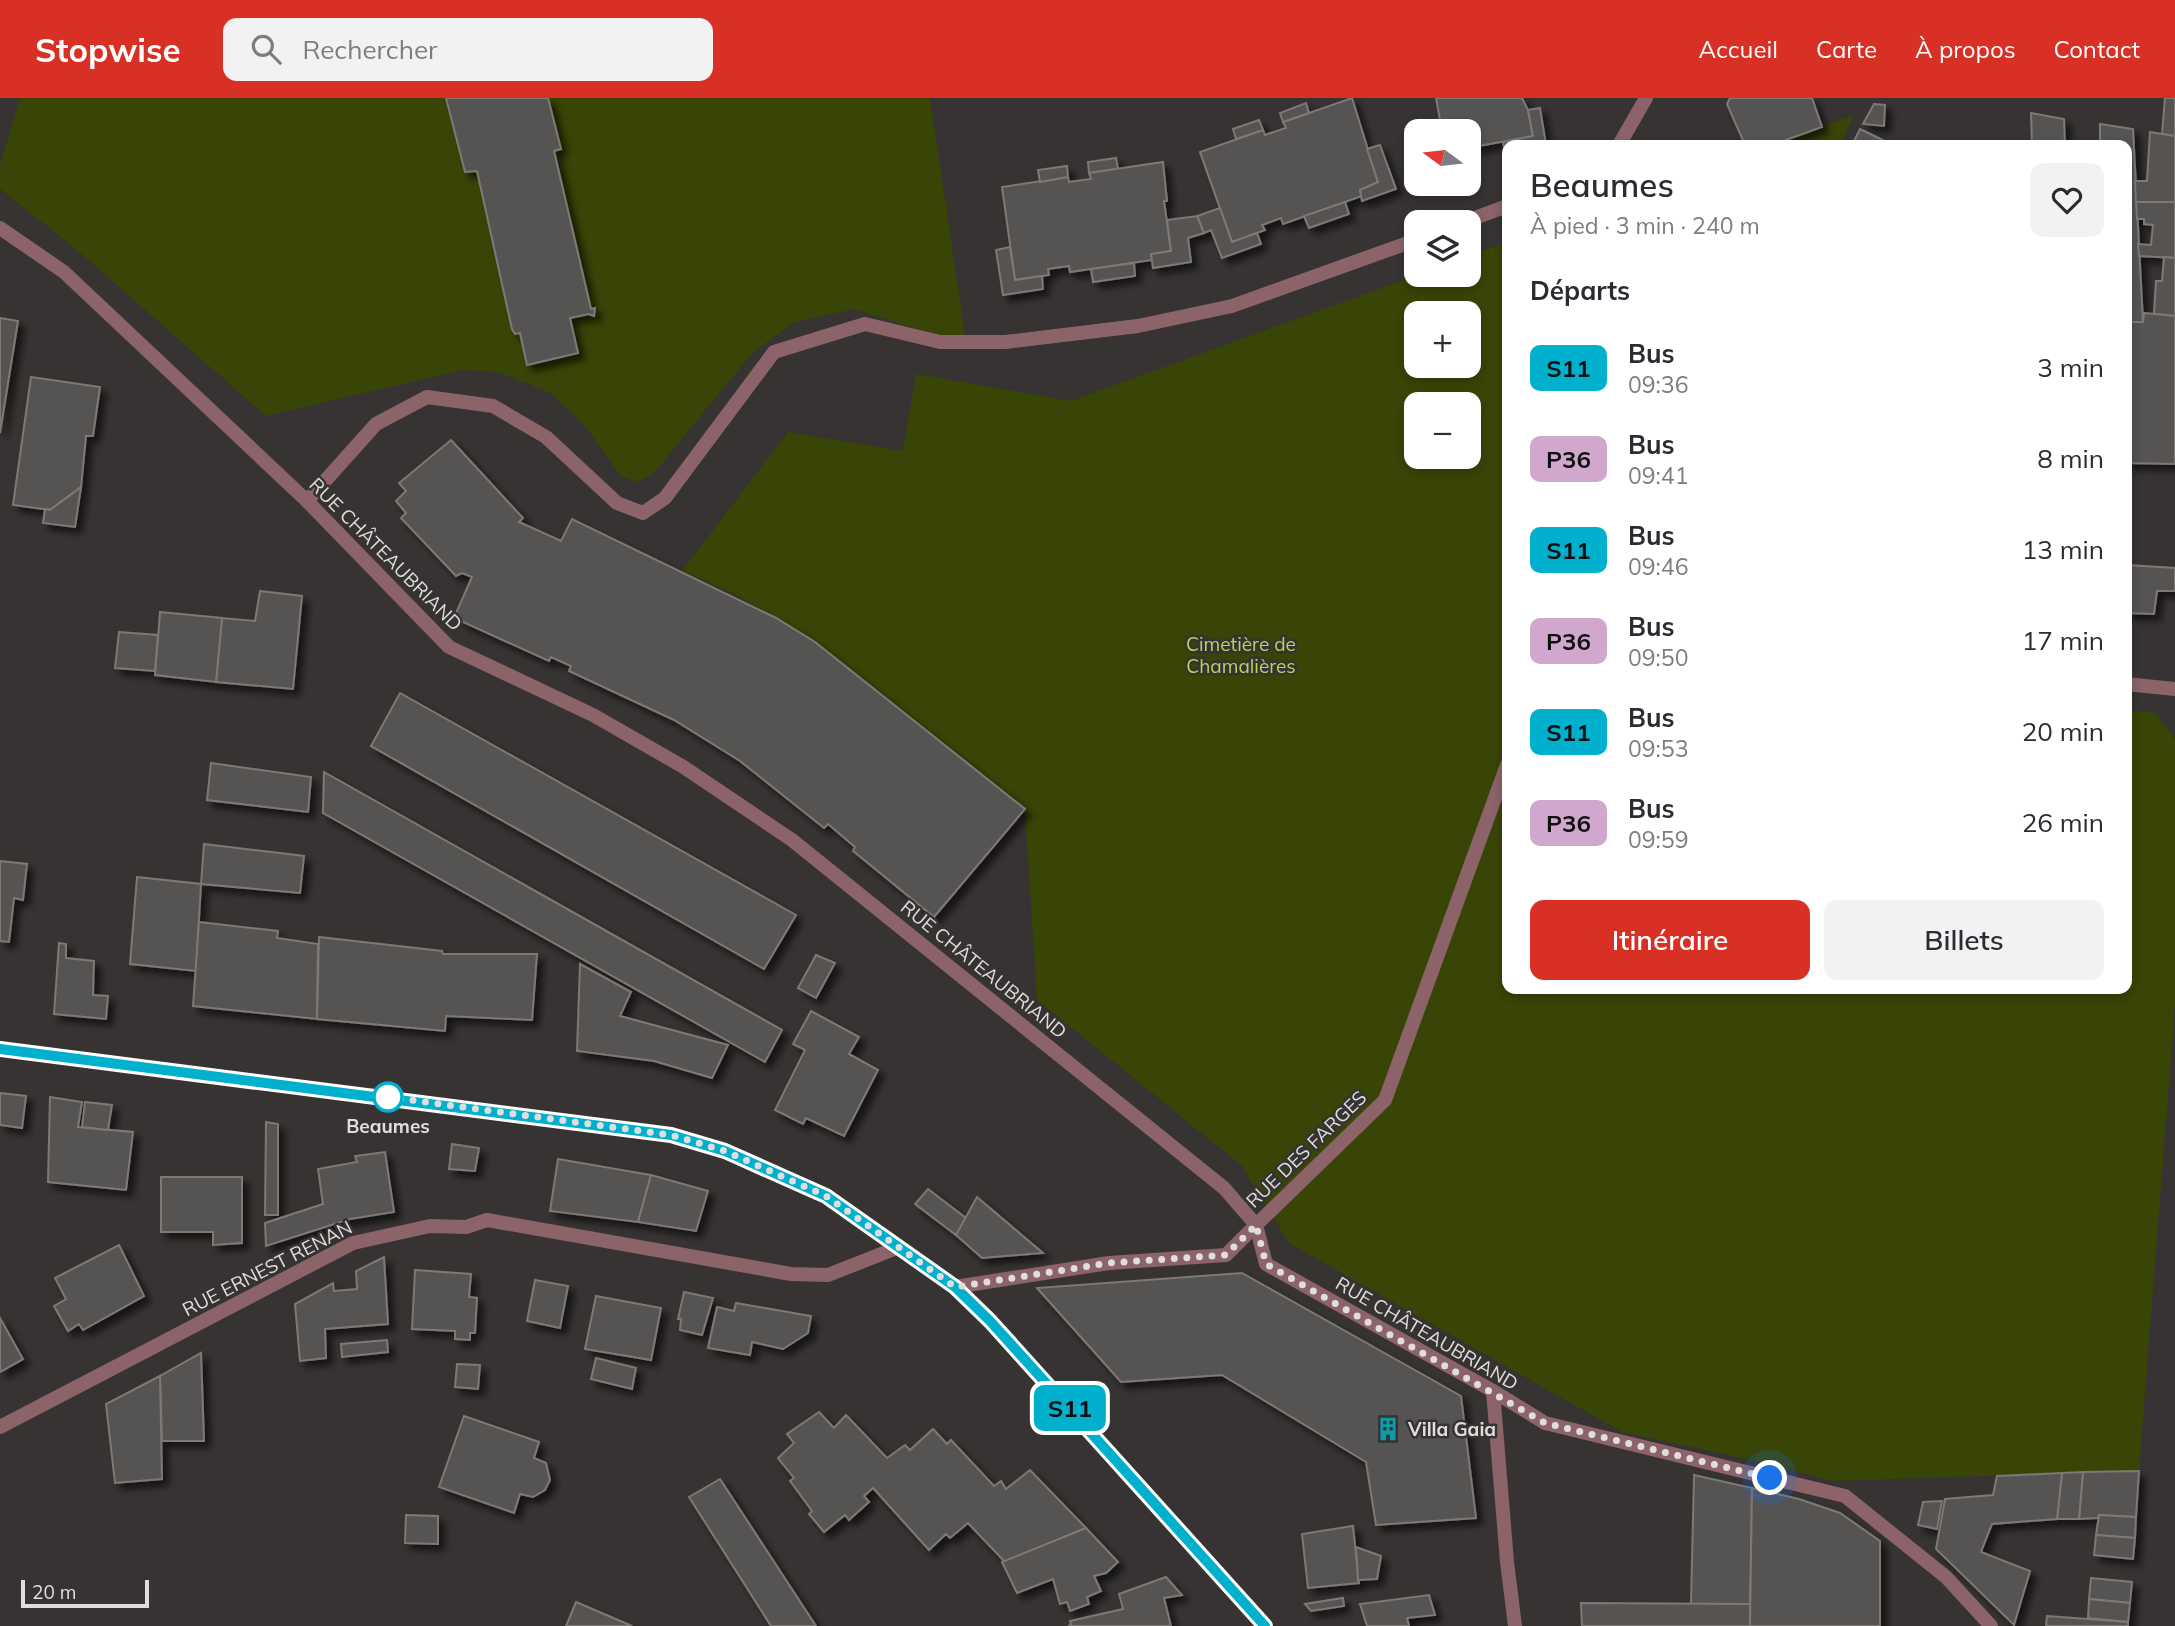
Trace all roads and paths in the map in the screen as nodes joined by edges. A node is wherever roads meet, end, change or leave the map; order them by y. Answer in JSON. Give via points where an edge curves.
{"nodes":[{"id":1,"x":1646,"y":98,"type":"edge"},
{"id":2,"x":1622,"y":140,"type":"edge"},
{"id":3,"x":1502,"y":208,"type":"edge"},
{"id":4,"x":1481,"y":216,"type":"edge"},
{"id":5,"x":0,"y":228,"type":"edge"},
{"id":6,"x":1404,"y":244,"type":"edge"},
{"id":7,"x":307,"y":501,"type":"junction"},
{"id":8,"x":2132,"y":685,"type":"edge"},
{"id":9,"x":2175,"y":689,"type":"edge"},
{"id":10,"x":1502,"y":779,"type":"edge"},
{"id":11,"x":0,"y":1049,"type":"edge"},
{"id":12,"x":1256,"y":1225,"type":"junction"},
{"id":13,"x":899,"y":1247,"type":"junction"},
{"id":14,"x":955,"y":1287,"type":"junction"},
{"id":15,"x":1493,"y":1391,"type":"junction"},
{"id":16,"x":0,"y":1427,"type":"edge"},
{"id":17,"x":1265,"y":1626,"type":"edge"},
{"id":18,"x":1515,"y":1626,"type":"edge"},
{"id":19,"x":1991,"y":1626,"type":"edge"}],
"edges":[{"from":1,"to":2,"type":"street"},
{"from":3,"to":4,"type":"street"},
{"from":5,"to":7,"type":"street","name":"RUE CHÂTEAUBRIAND","via":[[64,272]]},
{"from":6,"to":7,"type":"street","via":[[1231,306],[1138,326],[979,342],[940,341],[865,324],[775,352],[665,498],[643,513],[617,503],[546,437],[493,406],[426,397],[376,424]]},
{"from":7,"to":12,"type":"street","name":"RUE CHÂTEAUBRIAND","via":[[449,647],[604,721],[682,766],[792,840],[1224,1188]]},
{"from":8,"to":9,"type":"street"},
{"from":10,"to":12,"type":"street","name":"RUE DES FARGES","via":[[1385,1100]]},
{"from":11,"to":13,"type":"main road","via":[[671,1135],[725,1151],[826,1196]]},
{"from":12,"to":14,"type":"street","name":"RUE DES FARGES","via":[[1226,1255],[1109,1263]]},
{"from":12,"to":15,"type":"street","name":"RUE CHÂTEAUBRIAND","via":[[1266,1264]]},
{"from":13,"to":14,"type":"main road"},
{"from":13,"to":16,"type":"street","name":"RUE ERNEST RENAN","via":[[828,1275],[791,1274],[487,1220],[466,1227],[430,1226],[353,1243]]},
{"from":14,"to":17,"type":"main road","via":[[1040,1374]]},
{"from":15,"to":18,"type":"street"},
{"from":15,"to":19,"type":"street","name":"RUE CHÂTEAUBRIAND","via":[[1545,1423],[1845,1496],[1946,1577]]}]}
